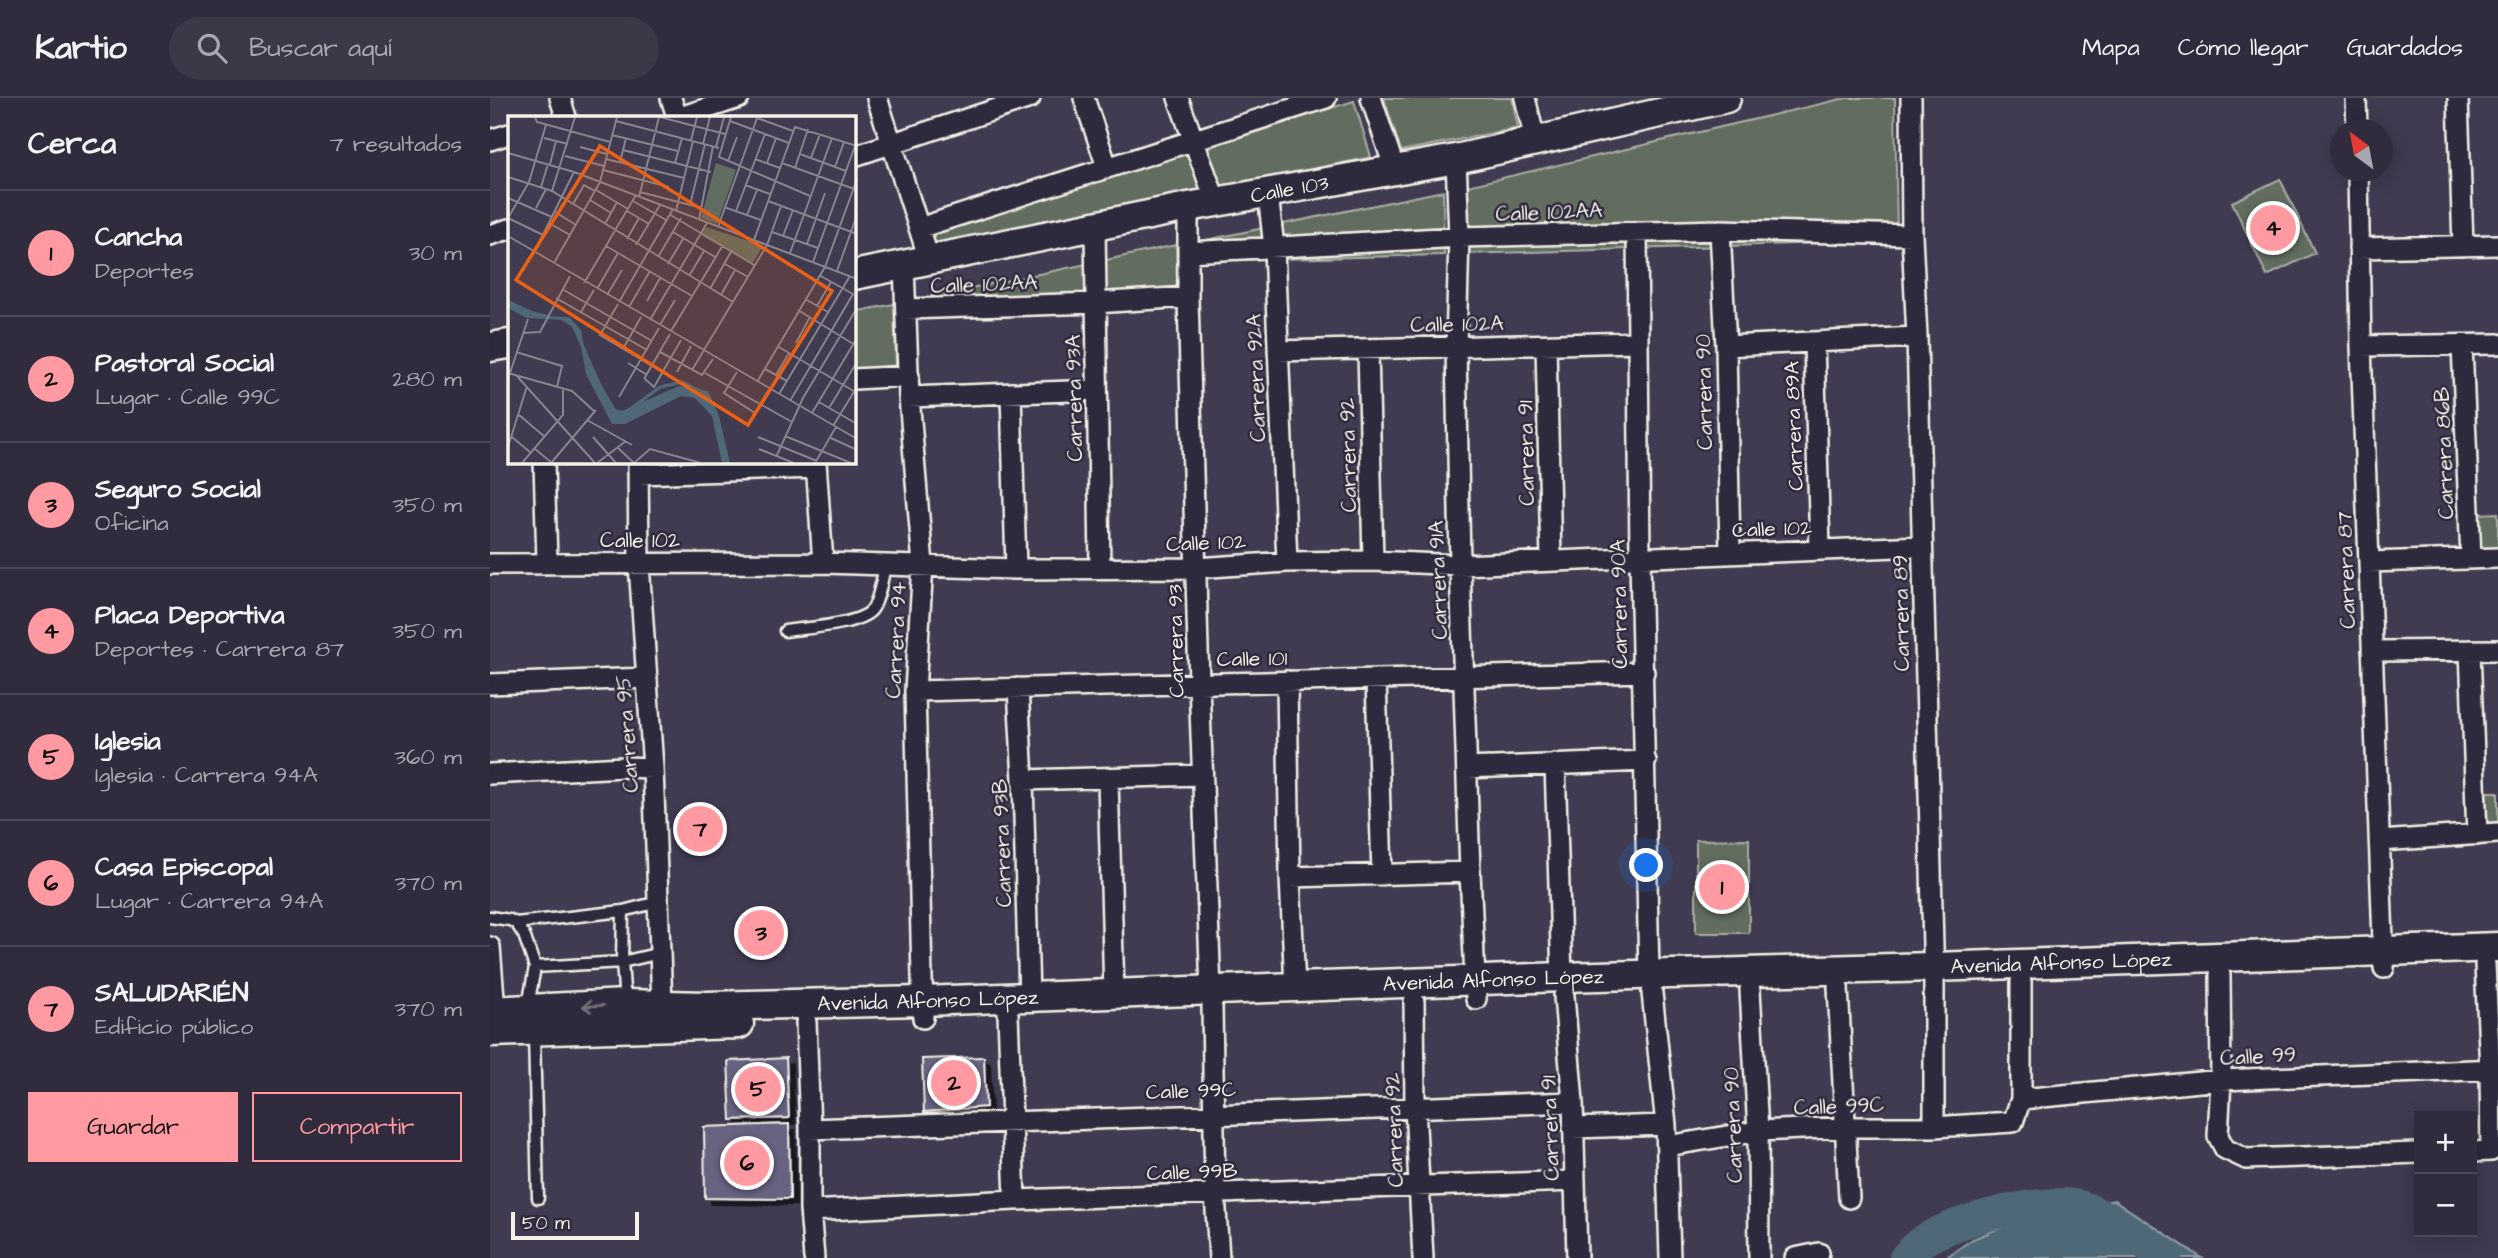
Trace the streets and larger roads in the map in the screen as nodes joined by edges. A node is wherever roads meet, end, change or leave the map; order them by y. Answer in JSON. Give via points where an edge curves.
{"nodes":[{"id":1,"x":671,"y":98,"type":"edge"},
{"id":2,"x":739,"y":98,"type":"edge"},
{"id":3,"x":877,"y":98,"type":"edge"},
{"id":4,"x":1030,"y":98,"type":"edge"},
{"id":5,"x":1084,"y":98,"type":"edge"},
{"id":6,"x":1178,"y":98,"type":"edge"},
{"id":7,"x":1326,"y":98,"type":"edge"},
{"id":8,"x":1371,"y":98,"type":"edge"},
{"id":9,"x":1525,"y":98,"type":"edge"},
{"id":10,"x":1726,"y":98,"type":"edge"},
{"id":11,"x":1911,"y":98,"type":"edge"},
{"id":12,"x":2356,"y":98,"type":"edge"},
{"id":13,"x":2458,"y":98,"type":"edge"},
{"id":14,"x":1274,"y":106,"type":"edge"},
{"id":15,"x":679,"y":116,"type":"edge"},
{"id":16,"x":682,"y":116,"type":"edge"},
{"id":17,"x":2357,"y":119,"type":"edge"},
{"id":18,"x":508,"y":134,"type":"edge"},
{"id":19,"x":490,"y":140,"type":"edge"},
{"id":20,"x":1191,"y":140,"type":"junction"},
{"id":21,"x":1535,"y":140,"type":"junction"},
{"id":22,"x":892,"y":144,"type":"junction"},
{"id":23,"x":856,"y":155,"type":"edge"},
{"id":24,"x":1456,"y":159,"type":"junction"},
{"id":25,"x":1107,"y":167,"type":"junction"},
{"id":26,"x":1395,"y":170,"type":"junction"},
{"id":27,"x":2358,"y":182,"type":"edge"},
{"id":28,"x":1268,"y":193,"type":"junction"},
{"id":29,"x":1216,"y":202,"type":"junction"},
{"id":30,"x":1188,"y":207,"type":"junction"},
{"id":31,"x":919,"y":228,"type":"junction"},
{"id":32,"x":1095,"y":228,"type":"junction"},
{"id":33,"x":508,"y":229,"type":"edge"},
{"id":34,"x":1720,"y":230,"type":"junction"},
{"id":35,"x":1637,"y":232,"type":"junction"},
{"id":36,"x":490,"y":235,"type":"edge"},
{"id":37,"x":1912,"y":235,"type":"junction"},
{"id":38,"x":1459,"y":237,"type":"junction"},
{"id":39,"x":2498,"y":245,"type":"edge"},
{"id":40,"x":2463,"y":246,"type":"junction"},
{"id":41,"x":1274,"y":248,"type":"junction"},
{"id":42,"x":2359,"y":248,"type":"junction"},
{"id":43,"x":1188,"y":252,"type":"junction"},
{"id":44,"x":916,"y":262,"type":"junction"},
{"id":45,"x":856,"y":275,"type":"edge"},
{"id":46,"x":1188,"y":297,"type":"junction"},
{"id":47,"x":1095,"y":303,"type":"junction"},
{"id":48,"x":906,"y":309,"type":"junction"},
{"id":49,"x":1917,"y":337,"type":"junction"},
{"id":50,"x":1814,"y":341,"type":"junction"},
{"id":51,"x":1637,"y":342,"type":"junction"},
{"id":52,"x":508,"y":344,"type":"edge"},
{"id":53,"x":2498,"y":344,"type":"edge"},
{"id":54,"x":1546,"y":345,"type":"junction"},
{"id":55,"x":2462,"y":345,"type":"junction"},
{"id":56,"x":1726,"y":346,"type":"junction"},
{"id":57,"x":2361,"y":346,"type":"junction"},
{"id":58,"x":490,"y":347,"type":"edge"},
{"id":59,"x":1456,"y":347,"type":"junction"},
{"id":60,"x":1368,"y":349,"type":"junction"},
{"id":61,"x":1278,"y":351,"type":"junction"},
{"id":62,"x":909,"y":376,"type":"junction"},
{"id":63,"x":856,"y":379,"type":"edge"},
{"id":64,"x":1097,"y":390,"type":"junction"},
{"id":65,"x":1011,"y":393,"type":"junction"},
{"id":66,"x":909,"y":397,"type":"junction"},
{"id":67,"x":544,"y":464,"type":"edge"},
{"id":68,"x":816,"y":465,"type":"edge"},
{"id":69,"x":638,"y":468,"type":"edge"},
{"id":70,"x":1922,"y":546,"type":"junction"},
{"id":71,"x":1820,"y":550,"type":"junction"},
{"id":72,"x":1730,"y":554,"type":"junction"},
{"id":73,"x":1640,"y":558,"type":"junction"},
{"id":74,"x":2498,"y":558,"type":"edge"},
{"id":75,"x":2471,"y":559,"type":"junction"},
{"id":76,"x":1373,"y":561,"type":"junction"},
{"id":77,"x":1551,"y":561,"type":"junction"},
{"id":78,"x":547,"y":562,"type":"junction"},
{"id":79,"x":1287,"y":562,"type":"junction"},
{"id":80,"x":2368,"y":562,"type":"junction"},
{"id":81,"x":823,"y":563,"type":"junction"},
{"id":82,"x":490,"y":564,"type":"edge"},
{"id":83,"x":639,"y":564,"type":"junction"},
{"id":84,"x":923,"y":565,"type":"junction"},
{"id":85,"x":1460,"y":565,"type":"junction"},
{"id":86,"x":1101,"y":567,"type":"junction"},
{"id":87,"x":1197,"y":568,"type":"junction"},
{"id":88,"x":1016,"y":569,"type":"junction"},
{"id":89,"x":2470,"y":650,"type":"junction"},
{"id":90,"x":2498,"y":650,"type":"edge"},
{"id":91,"x":2372,"y":651,"type":"junction"},
{"id":92,"x":1644,"y":672,"type":"junction"},
{"id":93,"x":1464,"y":677,"type":"junction"},
{"id":94,"x":646,"y":678,"type":"junction"},
{"id":95,"x":1376,"y":679,"type":"junction"},
{"id":96,"x":1287,"y":681,"type":"junction"},
{"id":97,"x":1199,"y":683,"type":"junction"},
{"id":98,"x":490,"y":684,"type":"edge"},
{"id":99,"x":1018,"y":688,"type":"junction"},
{"id":100,"x":915,"y":691,"type":"junction"},
{"id":101,"x":1646,"y":761,"type":"junction"},
{"id":102,"x":1555,"y":764,"type":"junction"},
{"id":103,"x":653,"y":768,"type":"junction"},
{"id":104,"x":1466,"y":768,"type":"junction"},
{"id":105,"x":490,"y":774,"type":"edge"},
{"id":106,"x":1202,"y":775,"type":"junction"},
{"id":107,"x":1108,"y":779,"type":"junction"},
{"id":108,"x":1023,"y":780,"type":"junction"},
{"id":109,"x":2498,"y":833,"type":"edge"},
{"id":110,"x":2477,"y":835,"type":"junction"},
{"id":111,"x":2380,"y":841,"type":"junction"},
{"id":112,"x":1470,"y":873,"type":"junction"},
{"id":113,"x":1382,"y":875,"type":"junction"},
{"id":114,"x":1290,"y":877,"type":"junction"},
{"id":115,"x":490,"y":947,"type":"edge"},
{"id":116,"x":2494,"y":958,"type":"edge"},
{"id":117,"x":2383,"y":959,"type":"junction"},
{"id":118,"x":2220,"y":974,"type":"junction"},
{"id":119,"x":1934,"y":976,"type":"junction"},
{"id":120,"x":2021,"y":981,"type":"junction"},
{"id":121,"x":1651,"y":984,"type":"junction"},
{"id":122,"x":1563,"y":987,"type":"junction"},
{"id":123,"x":1838,"y":987,"type":"junction"},
{"id":124,"x":1295,"y":988,"type":"junction"},
{"id":125,"x":1475,"y":990,"type":"junction"},
{"id":126,"x":1750,"y":990,"type":"junction"},
{"id":127,"x":1114,"y":994,"type":"junction"},
{"id":128,"x":1212,"y":999,"type":"junction"},
{"id":129,"x":1414,"y":1001,"type":"junction"},
{"id":130,"x":662,"y":1004,"type":"junction"},
{"id":131,"x":1019,"y":1006,"type":"junction"},
{"id":132,"x":922,"y":1009,"type":"junction"},
{"id":133,"x":705,"y":1015,"type":"junction"},
{"id":134,"x":508,"y":1022,"type":"edge"},
{"id":135,"x":806,"y":1022,"type":"junction"},
{"id":136,"x":2494,"y":1070,"type":"edge"},
{"id":137,"x":2221,"y":1080,"type":"junction"},
{"id":138,"x":2021,"y":1099,"type":"junction"},
{"id":139,"x":1573,"y":1102,"type":"junction"},
{"id":140,"x":1415,"y":1107,"type":"junction"},
{"id":141,"x":1213,"y":1113,"type":"junction"},
{"id":142,"x":1011,"y":1120,"type":"junction"},
{"id":143,"x":1666,"y":1125,"type":"junction"},
{"id":144,"x":1847,"y":1127,"type":"junction"},
{"id":145,"x":1934,"y":1127,"type":"junction"},
{"id":146,"x":1573,"y":1128,"type":"junction"},
{"id":147,"x":810,"y":1129,"type":"junction"},
{"id":148,"x":1758,"y":1131,"type":"junction"},
{"id":149,"x":1667,"y":1146,"type":"junction"},
{"id":150,"x":2481,"y":1151,"type":"edge"},
{"id":151,"x":2414,"y":1153,"type":"edge"},
{"id":152,"x":1575,"y":1181,"type":"junction"},
{"id":153,"x":1419,"y":1188,"type":"junction"},
{"id":154,"x":1215,"y":1194,"type":"junction"},
{"id":155,"x":1849,"y":1198,"type":"dead end"},
{"id":156,"x":1015,"y":1200,"type":"junction"},
{"id":157,"x":810,"y":1211,"type":"junction"},
{"id":158,"x":1819,"y":1253,"type":"dead end"},
{"id":159,"x":1218,"y":1256,"type":"edge"},
{"id":160,"x":814,"y":1258,"type":"edge"},
{"id":161,"x":1423,"y":1258,"type":"edge"},
{"id":162,"x":1577,"y":1258,"type":"edge"},
{"id":163,"x":1670,"y":1258,"type":"edge"},
{"id":164,"x":1759,"y":1258,"type":"edge"},
{"id":165,"x":1795,"y":1258,"type":"edge"}],
"edges":[{"from":1,"to":15,"type":"street"},
{"from":2,"to":16,"type":"street"},
{"from":3,"to":22,"type":"street","name":"Carrera 94"},
{"from":4,"to":22,"type":"street"},
{"from":5,"to":25,"type":"street"},
{"from":6,"to":20,"type":"street"},
{"from":7,"to":14,"type":"street"},
{"from":8,"to":26,"type":"street"},
{"from":9,"to":21,"type":"street"},
{"from":10,"to":21,"type":"street","name":"Calle 103"},
{"from":11,"to":37,"type":"street","name":"Carrera 89"},
{"from":12,"to":17,"type":"street"},
{"from":13,"to":40,"type":"street"},
{"from":14,"to":20,"type":"street"},
{"from":18,"to":19,"type":"street"},
{"from":20,"to":25,"type":"street"},
{"from":20,"to":29,"type":"street"},
{"from":21,"to":24,"type":"street","name":"Calle 103"},
{"from":22,"to":23,"type":"street"},
{"from":22,"to":31,"type":"street","name":"Carrera 94"},
{"from":24,"to":26,"type":"street","name":"Calle 103"},
{"from":24,"to":38,"type":"street","name":"Carrera 91A"},
{"from":25,"to":31,"type":"street"},
{"from":26,"to":28,"type":"street","name":"Calle 103"},
{"from":27,"to":42,"type":"street","name":"Carrera 87"},
{"from":28,"to":29,"type":"street","name":"Calle 103"},
{"from":28,"to":41,"type":"street","name":"Carrera 92A"},
{"from":29,"to":30,"type":"street","name":"Calle 103"},
{"from":30,"to":32,"type":"street","name":"Calle 103"},
{"from":30,"to":43,"type":"street","name":"Carrera 93"},
{"from":31,"to":44,"type":"street","name":"Carrera 94"},
{"from":32,"to":44,"type":"street","name":"Calle 103"},
{"from":32,"to":47,"type":"street","name":"Carrera 93A"},
{"from":33,"to":36,"type":"street"},
{"from":34,"to":35,"type":"street","name":"Calle 102AA"},
{"from":34,"to":37,"type":"street","name":"Calle 102AA"},
{"from":34,"to":56,"type":"street","name":"Carrera 90"},
{"from":35,"to":38,"type":"street","name":"Calle 102AA"},
{"from":35,"to":51,"type":"street","name":"Carrera 90A"},
{"from":37,"to":49,"type":"street","name":"Carrera 89"},
{"from":38,"to":41,"type":"street","name":"Calle 102AA"},
{"from":38,"to":59,"type":"street","name":"Carrera 91A"},
{"from":39,"to":40,"type":"street"},
{"from":40,"to":42,"type":"street"},
{"from":41,"to":43,"type":"street","name":"Calle 102AA"},
{"from":41,"to":61,"type":"street","name":"Carrera 92A"},
{"from":42,"to":57,"type":"street","name":"Carrera 87"},
{"from":43,"to":46,"type":"street","name":"Carrera 93"},
{"from":44,"to":45,"type":"street","name":"Calle 103"},
{"from":44,"to":48,"type":"street","name":"Carrera 94"},
{"from":46,"to":47,"type":"street","name":"Calle 102AA"},
{"from":46,"to":87,"type":"street","name":"Carrera 93"},
{"from":47,"to":48,"type":"street","name":"Calle 102AA"},
{"from":47,"to":64,"type":"street","name":"Carrera 93A"},
{"from":48,"to":62,"type":"street","name":"Carrera 94"},
{"from":49,"to":50,"type":"street"},
{"from":49,"to":70,"type":"street","name":"Carrera 89"},
{"from":50,"to":56,"type":"street"},
{"from":50,"to":71,"type":"street","name":"Carrera 89A"},
{"from":51,"to":54,"type":"street","name":"Calle 102A"},
{"from":51,"to":73,"type":"street","name":"Carrera 90A"},
{"from":52,"to":58,"type":"street"},
{"from":53,"to":55,"type":"street"},
{"from":54,"to":59,"type":"street","name":"Calle 102A"},
{"from":54,"to":77,"type":"street","name":"Carrera 91"},
{"from":55,"to":57,"type":"street"},
{"from":55,"to":75,"type":"street","name":"Carrera 86B"},
{"from":56,"to":72,"type":"street","name":"Carrera 90"},
{"from":57,"to":80,"type":"street","name":"Carrera 87"},
{"from":59,"to":60,"type":"street","name":"Calle 102A"},
{"from":59,"to":85,"type":"street","name":"Carrera 91A"},
{"from":60,"to":61,"type":"street","name":"Calle 102A"},
{"from":60,"to":76,"type":"street","name":"Carrera 92"},
{"from":61,"to":79,"type":"street","name":"Carrera 92A"},
{"from":62,"to":63,"type":"street"},
{"from":62,"to":66,"type":"street","name":"Carrera 94"},
{"from":64,"to":65,"type":"street"},
{"from":64,"to":86,"type":"street","name":"Carrera 93A"},
{"from":65,"to":66,"type":"street"},
{"from":65,"to":88,"type":"street"},
{"from":66,"to":84,"type":"street","name":"Carrera 94"},
{"from":67,"to":78,"type":"street"},
{"from":68,"to":69,"type":"street"},
{"from":68,"to":81,"type":"street"},
{"from":69,"to":83,"type":"street","name":"Carrera 95"},
{"from":70,"to":71,"type":"street","name":"Calle 102"},
{"from":70,"to":119,"type":"street","name":"Carrera 89"},
{"from":71,"to":72,"type":"street","name":"Calle 102"},
{"from":72,"to":73,"type":"street","name":"Calle 102"},
{"from":73,"to":77,"type":"street","name":"Calle 102"},
{"from":73,"to":92,"type":"street","name":"Carrera 90A"},
{"from":74,"to":75,"type":"street"},
{"from":75,"to":80,"type":"street"},
{"from":76,"to":79,"type":"street","name":"Calle 102"},
{"from":76,"to":85,"type":"street","name":"Calle 102"},
{"from":77,"to":85,"type":"street","name":"Calle 102"},
{"from":78,"to":82,"type":"street","name":"Calle 102"},
{"from":78,"to":83,"type":"street","name":"Calle 102"},
{"from":79,"to":87,"type":"street","name":"Calle 102"},
{"from":80,"to":91,"type":"street","name":"Carrera 87"},
{"from":81,"to":83,"type":"street","name":"Calle 102"},
{"from":81,"to":84,"type":"street","name":"Calle 102"},
{"from":83,"to":94,"type":"street","name":"Carrera 95"},
{"from":84,"to":88,"type":"street","name":"Calle 102"},
{"from":84,"to":100,"type":"street","name":"Carrera 94"},
{"from":85,"to":93,"type":"street","name":"Carrera 91A"},
{"from":86,"to":87,"type":"street","name":"Calle 102"},
{"from":86,"to":88,"type":"street","name":"Calle 102"},
{"from":87,"to":97,"type":"street","name":"Carrera 93"},
{"from":89,"to":90,"type":"street"},
{"from":89,"to":91,"type":"street"},
{"from":89,"to":110,"type":"street"},
{"from":91,"to":111,"type":"street","name":"Carrera 87"},
{"from":92,"to":93,"type":"street","name":"Calle 101"},
{"from":92,"to":101,"type":"street","name":"Carrera 90A"},
{"from":93,"to":95,"type":"street","name":"Calle 101"},
{"from":93,"to":104,"type":"street","name":"Carrera 91A"},
{"from":94,"to":98,"type":"street"},
{"from":94,"to":103,"type":"street","name":"Carrera 95"},
{"from":95,"to":96,"type":"street","name":"Calle 101"},
{"from":95,"to":113,"type":"street"},
{"from":96,"to":97,"type":"street","name":"Calle 101"},
{"from":96,"to":114,"type":"street"},
{"from":97,"to":99,"type":"street","name":"Calle 101"},
{"from":97,"to":106,"type":"street","name":"Carrera 93"},
{"from":99,"to":100,"type":"street","name":"Calle 101"},
{"from":99,"to":108,"type":"street","name":"Carrera 93B"},
{"from":100,"to":132,"type":"street","name":"Carrera 94"},
{"from":101,"to":102,"type":"street"},
{"from":101,"to":121,"type":"street","name":"Carrera 90A"},
{"from":102,"to":104,"type":"street"},
{"from":102,"to":122,"type":"street","name":"Carrera 91"},
{"from":103,"to":105,"type":"street"},
{"from":103,"to":130,"type":"street","name":"Carrera 95"},
{"from":104,"to":112,"type":"street","name":"Carrera 91A"},
{"from":106,"to":107,"type":"street"},
{"from":106,"to":128,"type":"street","name":"Carrera 93"},
{"from":107,"to":108,"type":"street"},
{"from":107,"to":127,"type":"street"},
{"from":108,"to":131,"type":"street","name":"Carrera 93B"},
{"from":109,"to":110,"type":"street"},
{"from":110,"to":111,"type":"street"},
{"from":111,"to":117,"type":"street","name":"Carrera 87"},
{"from":112,"to":113,"type":"street"},
{"from":112,"to":125,"type":"street","name":"Carrera 91A"},
{"from":113,"to":114,"type":"street"},
{"from":114,"to":124,"type":"street"},
{"from":115,"to":134,"type":"street"},
{"from":116,"to":117,"type":"street","name":"Avenida Alfonso López"},
{"from":116,"to":136,"type":"street"},
{"from":117,"to":118,"type":"street","name":"Avenida Alfonso López"},
{"from":117,"to":119,"type":"street","name":"Avenida Alfonso López"},
{"from":118,"to":120,"type":"street","name":"Avenida Alfonso López"},
{"from":118,"to":137,"type":"street"},
{"from":119,"to":120,"type":"street","name":"Avenida Alfonso López"},
{"from":119,"to":121,"type":"street","name":"Avenida Alfonso López"},
{"from":119,"to":123,"type":"street","name":"Avenida Alfonso López"},
{"from":119,"to":145,"type":"street","name":"Carrera 89"},
{"from":120,"to":138,"type":"street"},
{"from":121,"to":122,"type":"street","name":"Avenida Alfonso López"},
{"from":121,"to":126,"type":"street","name":"Avenida Alfonso López"},
{"from":121,"to":143,"type":"street","name":"Carrera 90A"},
{"from":122,"to":125,"type":"street","name":"Avenida Alfonso López"},
{"from":122,"to":139,"type":"street","name":"Carrera 91"},
{"from":123,"to":126,"type":"street","name":"Avenida Alfonso López"},
{"from":123,"to":144,"type":"street"},
{"from":124,"to":125,"type":"street","name":"Avenida Alfonso López"},
{"from":124,"to":128,"type":"street","name":"Avenida Alfonso López"},
{"from":125,"to":129,"type":"street","name":"Avenida Alfonso López"},
{"from":126,"to":148,"type":"street","name":"Carrera 90"},
{"from":127,"to":128,"type":"street","name":"Avenida Alfonso López"},
{"from":127,"to":131,"type":"street","name":"Avenida Alfonso López"},
{"from":128,"to":129,"type":"street","name":"Avenida Alfonso López"},
{"from":128,"to":131,"type":"street","name":"Avenida Alfonso López"},
{"from":128,"to":141,"type":"street","name":"Carrera 93"},
{"from":129,"to":140,"type":"street","name":"Carrera 92"},
{"from":130,"to":133,"type":"street","name":"Avenida Alfonso López"},
{"from":130,"to":134,"type":"street","name":"Avenida Alfonso López","one_way":true,"via":[[625,1004]]},
{"from":131,"to":132,"type":"street","name":"Avenida Alfonso López"},
{"from":131,"to":142,"type":"street","name":"Carrera 93B"},
{"from":132,"to":133,"type":"street","name":"Avenida Alfonso López"},
{"from":132,"to":135,"type":"street","name":"Avenida Alfonso López"},
{"from":133,"to":134,"type":"street","name":"Avenida Alfonso López"},
{"from":133,"to":135,"type":"street","name":"Avenida Alfonso López"},
{"from":135,"to":147,"type":"street"},
{"from":136,"to":137,"type":"street","name":"Calle 99"},
{"from":136,"to":150,"type":"street"},
{"from":137,"to":138,"type":"street","name":"Calle 99"},
{"from":137,"to":151,"type":"street","via":[[2218,1136],[2225,1149],[2246,1160]]},
{"from":138,"to":145,"type":"street","name":"Calle 99C","via":[[2013,1122]]},
{"from":139,"to":140,"type":"street","name":"Calle 99C"},
{"from":139,"to":146,"type":"street","name":"Carrera 91"},
{"from":140,"to":141,"type":"street","name":"Calle 99C"},
{"from":140,"to":153,"type":"street","name":"Carrera 92"},
{"from":141,"to":142,"type":"street","name":"Calle 99C"},
{"from":141,"to":154,"type":"street","name":"Carrera 93"},
{"from":142,"to":147,"type":"street","name":"Calle 99C"},
{"from":142,"to":156,"type":"street","name":"Carrera 93B"},
{"from":143,"to":146,"type":"street"},
{"from":143,"to":149,"type":"street","name":"Carrera 90A"},
{"from":144,"to":145,"type":"street","name":"Calle 99C"},
{"from":144,"to":148,"type":"street","name":"Calle 99C"},
{"from":144,"to":155,"type":"street"},
{"from":146,"to":152,"type":"street","name":"Carrera 91"},
{"from":147,"to":157,"type":"street"},
{"from":148,"to":149,"type":"street","name":"Calle 99C"},
{"from":148,"to":164,"type":"street","name":"Carrera 90"},
{"from":149,"to":163,"type":"street","name":"Carrera 90A"},
{"from":152,"to":153,"type":"street","name":"Calle 99B"},
{"from":152,"to":162,"type":"street","name":"Carrera 91"},
{"from":153,"to":154,"type":"street","name":"Calle 99B"},
{"from":153,"to":161,"type":"street","name":"Carrera 92"},
{"from":154,"to":156,"type":"street","name":"Calle 99B"},
{"from":154,"to":159,"type":"street","name":"Carrera 93"},
{"from":156,"to":157,"type":"street","name":"Calle 99B"},
{"from":157,"to":160,"type":"street"},
{"from":158,"to":165,"type":"street"}]}
